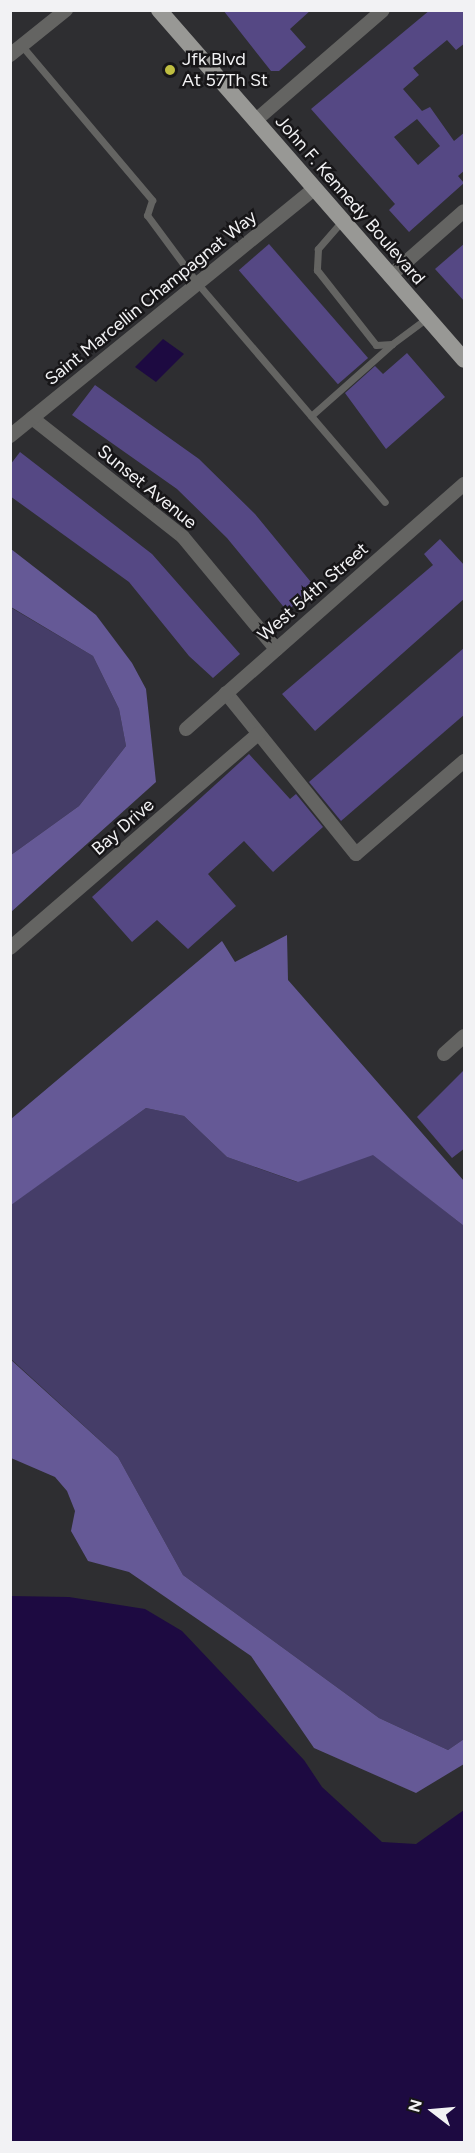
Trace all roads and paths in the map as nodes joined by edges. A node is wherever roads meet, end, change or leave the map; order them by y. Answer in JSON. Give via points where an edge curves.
{"nodes":[{"id":1,"x":66,"y":10,"type":"edge"},
{"id":2,"x":159,"y":10,"type":"edge"},
{"id":3,"x":383,"y":10,"type":"edge"},
{"id":4,"x":16,"y":50,"type":"edge"},
{"id":5,"x":255,"y":122,"type":"junction"},
{"id":6,"x":314,"y":189,"type":"junction"},
{"id":7,"x":465,"y":211,"type":"edge"},
{"id":8,"x":342,"y":221,"type":"junction"},
{"id":9,"x":390,"y":276,"type":"junction"},
{"id":10,"x":198,"y":284,"type":"junction"},
{"id":11,"x":428,"y":318,"type":"junction"},
{"id":12,"x":392,"y":344,"type":"junction"},
{"id":13,"x":465,"y":360,"type":"edge"},
{"id":14,"x":311,"y":416,"type":"junction"},
{"id":15,"x":32,"y":418,"type":"junction"},
{"id":16,"x":10,"y":436,"type":"edge"},
{"id":17,"x":465,"y":484,"type":"edge"},
{"id":18,"x":385,"y":502,"type":"dead end"},
{"id":19,"x":276,"y":649,"type":"junction"},
{"id":20,"x":226,"y":693,"type":"junction"},
{"id":21,"x":186,"y":729,"type":"dead end"},
{"id":22,"x":258,"y":734,"type":"junction"},
{"id":23,"x":465,"y":761,"type":"edge"},
{"id":24,"x":10,"y":948,"type":"edge"},
{"id":25,"x":465,"y":1036,"type":"edge"},
{"id":26,"x":444,"y":1054,"type":"dead end"}],
"edges":[{"from":1,"to":4,"type":"street"},
{"from":2,"to":5,"type":"main road","name":"John F. Kennedy Boulevard"},
{"from":3,"to":5,"type":"street"},
{"from":4,"to":10,"type":"lane","via":[[152,200],[147,215]]},
{"from":5,"to":6,"type":"main road","name":"John F. Kennedy Boulevard"},
{"from":6,"to":8,"type":"main road","name":"John F. Kennedy Boulevard"},
{"from":6,"to":10,"type":"street","name":"Saint Marcellin Champagnat Way"},
{"from":7,"to":9,"type":"street"},
{"from":8,"to":9,"type":"main road","name":"John F. Kennedy Boulevard"},
{"from":8,"to":12,"type":"lane","via":[[318,249],[317,270],[376,345]]},
{"from":9,"to":11,"type":"main road","name":"John F. Kennedy Boulevard"},
{"from":10,"to":14,"type":"lane"},
{"from":10,"to":15,"type":"street","name":"Saint Marcellin Champagnat Way"},
{"from":11,"to":12,"type":"lane"},
{"from":11,"to":13,"type":"main road","name":"John F. Kennedy Boulevard"},
{"from":12,"to":14,"type":"lane"},
{"from":14,"to":18,"type":"lane"},
{"from":15,"to":16,"type":"street","name":"Saint Marcellin Champagnat Way"},
{"from":15,"to":19,"type":"street","name":"Sunset Avenue","via":[[183,537]]},
{"from":17,"to":19,"type":"street","name":"West 54th Street"},
{"from":19,"to":20,"type":"street","name":"West 54th Street"},
{"from":20,"to":21,"type":"street","name":"West 54th Street"},
{"from":20,"to":22,"type":"street"},
{"from":22,"to":23,"type":"street","via":[[356,854]]},
{"from":22,"to":24,"type":"street","name":"Bay Drive"},
{"from":25,"to":26,"type":"street"}]}
